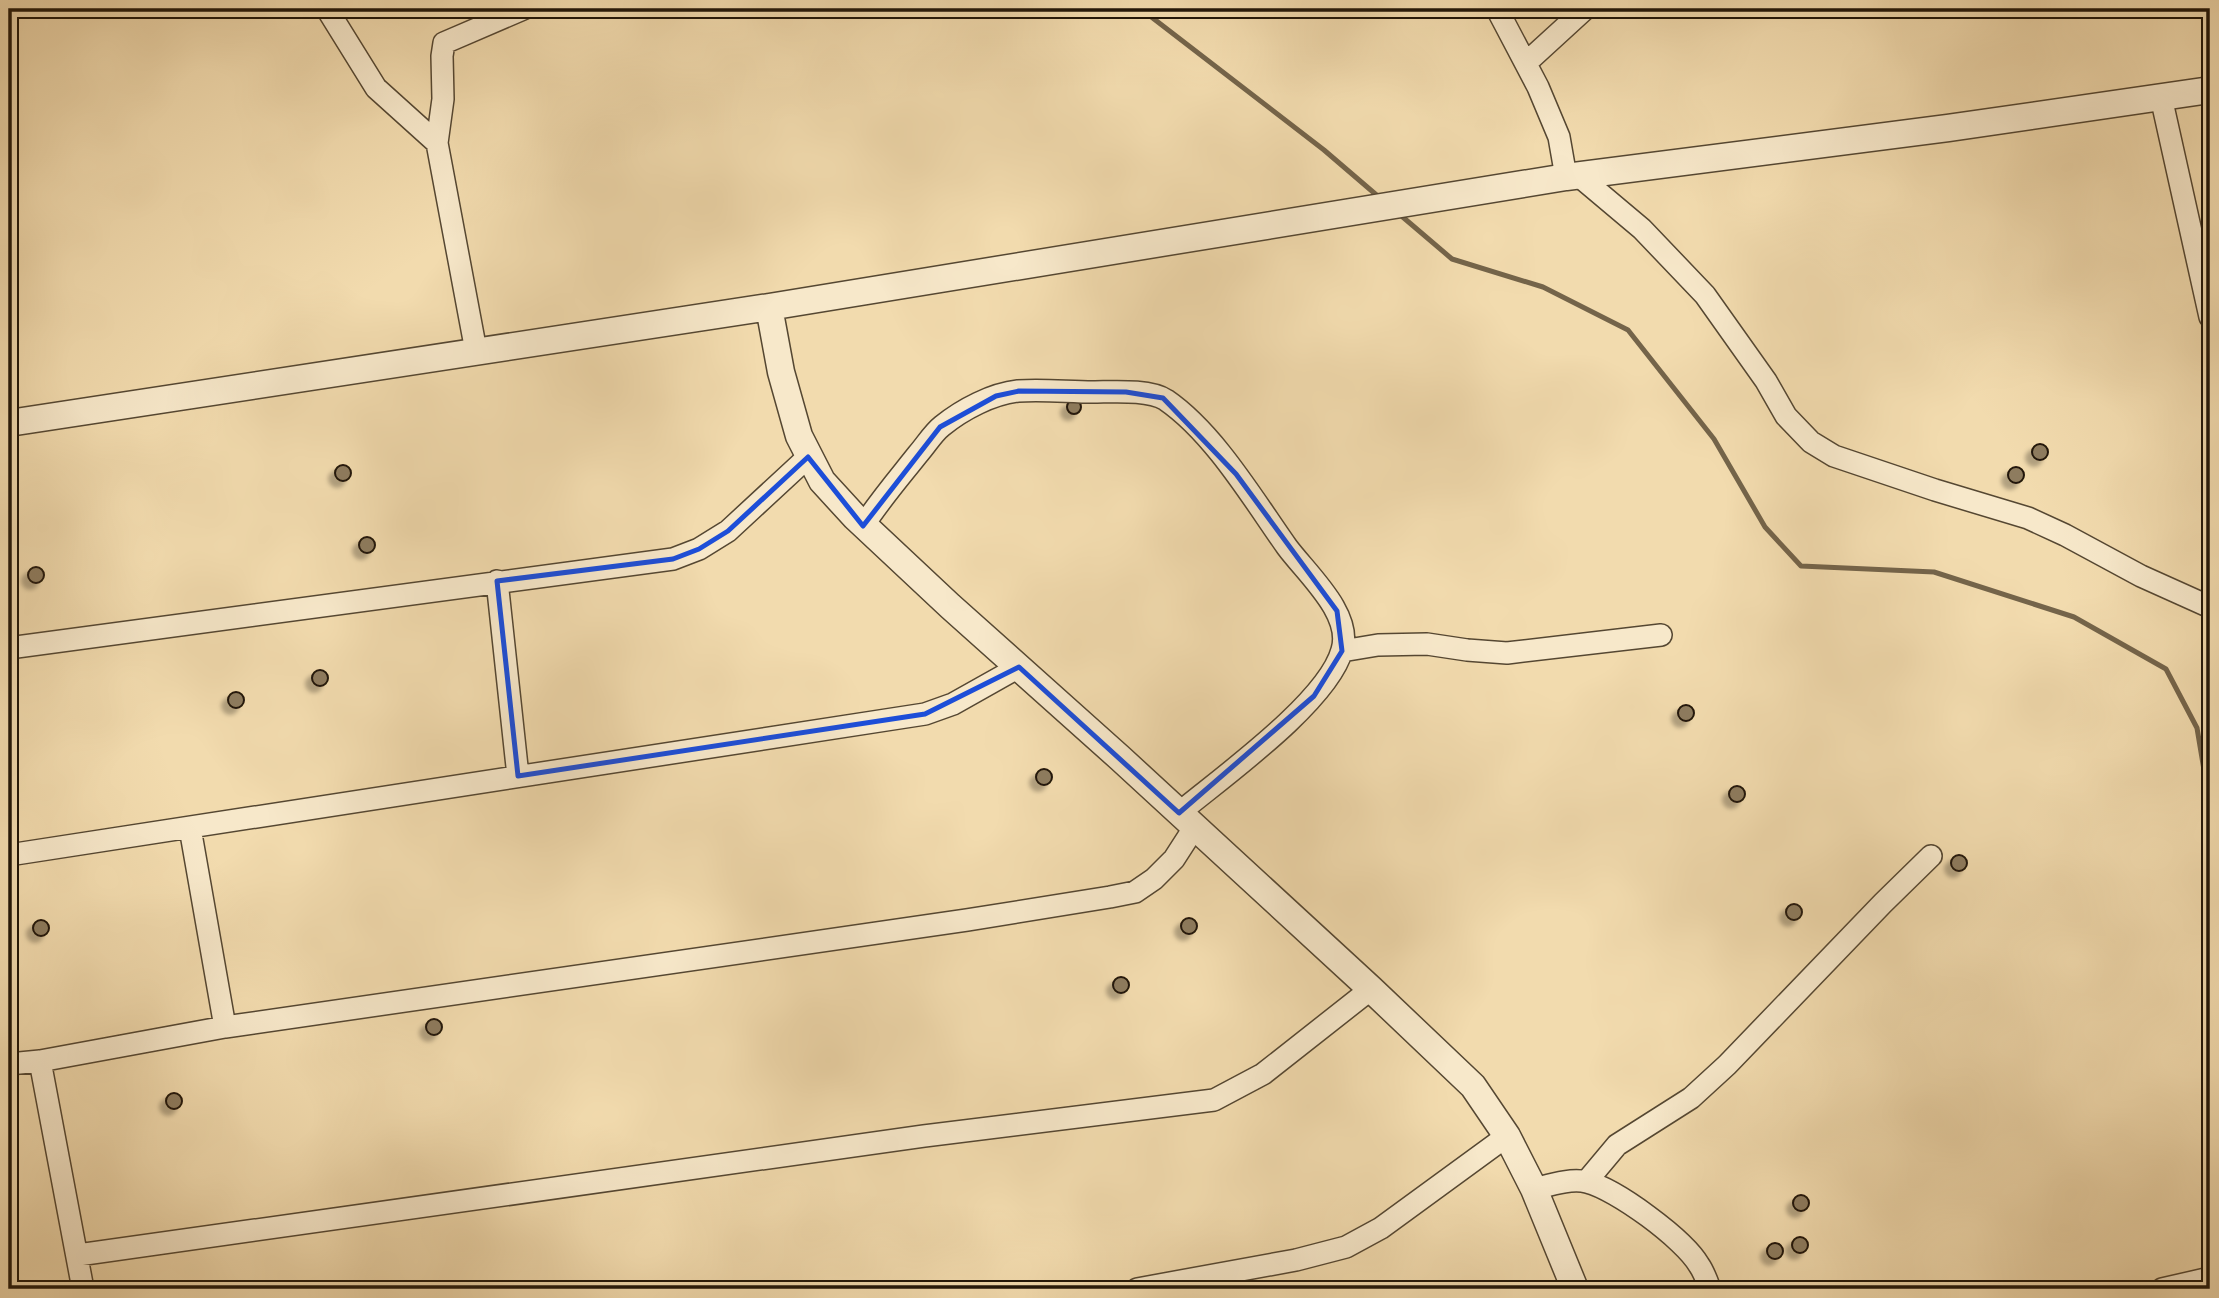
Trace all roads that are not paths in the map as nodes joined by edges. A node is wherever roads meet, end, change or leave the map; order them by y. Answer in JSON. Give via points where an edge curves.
{"nodes":[{"id":1,"x":327,"y":9,"type":"edge"},
{"id":2,"x":523,"y":9,"type":"edge"},
{"id":3,"x":1497,"y":9,"type":"edge"},
{"id":4,"x":1584,"y":9,"type":"edge"},
{"id":5,"x":1525,"y":63,"type":"junction"},
{"id":6,"x":2210,"y":90,"type":"edge"},
{"id":7,"x":2161,"y":97,"type":"junction"},
{"id":8,"x":437,"y":143,"type":"junction"},
{"id":9,"x":1572,"y":176,"type":"junction"},
{"id":10,"x":769,"y":307,"type":"junction"},
{"id":11,"x":2210,"y":317,"type":"edge"},
{"id":12,"x":476,"y":351,"type":"junction"},
{"id":13,"x":9,"y":423,"type":"edge"},
{"id":14,"x":808,"y":457,"type":"junction"},
{"id":15,"x":863,"y":526,"type":"junction"},
{"id":16,"x":497,"y":581,"type":"junction"},
{"id":17,"x":2210,"y":607,"type":"edge"},
{"id":18,"x":1661,"y":635,"type":"dead end"},
{"id":19,"x":9,"y":648,"type":"edge"},
{"id":20,"x":1342,"y":651,"type":"junction"},
{"id":21,"x":1019,"y":667,"type":"junction"},
{"id":22,"x":518,"y":776,"type":"junction"},
{"id":23,"x":1186,"y":820,"type":"junction"},
{"id":24,"x":190,"y":828,"type":"junction"},
{"id":25,"x":9,"y":855,"type":"edge"},
{"id":26,"x":1931,"y":856,"type":"dead end"},
{"id":27,"x":1371,"y":989,"type":"junction"},
{"id":28,"x":225,"y":1027,"type":"junction"},
{"id":29,"x":40,"y":1061,"type":"junction"},
{"id":30,"x":9,"y":1064,"type":"edge"},
{"id":31,"x":1507,"y":1136,"type":"junction"},
{"id":32,"x":1586,"y":1182,"type":"junction"},
{"id":33,"x":1534,"y":1189,"type":"junction"},
{"id":34,"x":78,"y":1255,"type":"junction"},
{"id":35,"x":2210,"y":1278,"type":"edge"},
{"id":36,"x":83,"y":1289,"type":"edge"},
{"id":37,"x":1137,"y":1289,"type":"edge"},
{"id":38,"x":1575,"y":1289,"type":"edge"},
{"id":39,"x":1710,"y":1289,"type":"edge"},
{"id":40,"x":2162,"y":1289,"type":"edge"}],
"edges":[{"from":1,"to":8,"type":"street","via":[[376,88]]},
{"from":2,"to":8,"type":"street","via":[[444,43]]},
{"from":3,"to":5,"type":"street"},
{"from":4,"to":5,"type":"street"},
{"from":5,"to":9,"type":"street"},
{"from":6,"to":7,"type":"street"},
{"from":7,"to":9,"type":"street"},
{"from":7,"to":11,"type":"street"},
{"from":8,"to":12,"type":"street"},
{"from":9,"to":10,"type":"street"},
{"from":9,"to":17,"type":"street","via":[[1642,229],[1705,295],[1786,416],[1811,442],[1834,456],[2028,518]]},
{"from":10,"to":12,"type":"street"},
{"from":10,"to":14,"type":"street","via":[[782,372]]},
{"from":12,"to":13,"type":"street"},
{"from":14,"to":15,"type":"street","via":[[822,481]]},
{"from":14,"to":16,"type":"street","via":[[728,531],[699,549],[673,559]]},
{"from":15,"to":20,"type":"street","via":[[940,427],[996,396],[1019,391],[1126,392],[1163,398],[1192,422],[1236,474],[1337,611],[1344,635]]},
{"from":15,"to":21,"type":"street"},
{"from":16,"to":19,"type":"street"},
{"from":16,"to":22,"type":"street"},
{"from":18,"to":20,"type":"street","via":[[1507,653],[1427,644]]},
{"from":20,"to":23,"type":"street","via":[[1314,696]]},
{"from":21,"to":22,"type":"street","via":[[953,704],[925,714]]},
{"from":21,"to":23,"type":"street"},
{"from":22,"to":24,"type":"street"},
{"from":23,"to":27,"type":"street"},
{"from":23,"to":28,"type":"street","via":[[1174,859],[1135,892]]},
{"from":24,"to":25,"type":"street"},
{"from":24,"to":28,"type":"street"},
{"from":26,"to":32,"type":"street","via":[[1727,1065],[1690,1098],[1617,1145]]},
{"from":27,"to":31,"type":"street","via":[[1473,1086]]},
{"from":27,"to":34,"type":"street","via":[[1263,1074],[1214,1100],[924,1136]]},
{"from":28,"to":29,"type":"street"},
{"from":29,"to":30,"type":"street"},
{"from":29,"to":34,"type":"street"},
{"from":31,"to":33,"type":"street"},
{"from":31,"to":37,"type":"street","via":[[1381,1228],[1346,1247]]},
{"from":32,"to":33,"type":"street"},
{"from":32,"to":39,"type":"street","via":[[1618,1195],[1682,1244],[1699,1264]]},
{"from":33,"to":38,"type":"street"},
{"from":34,"to":36,"type":"street"},
{"from":35,"to":40,"type":"street"}]}
